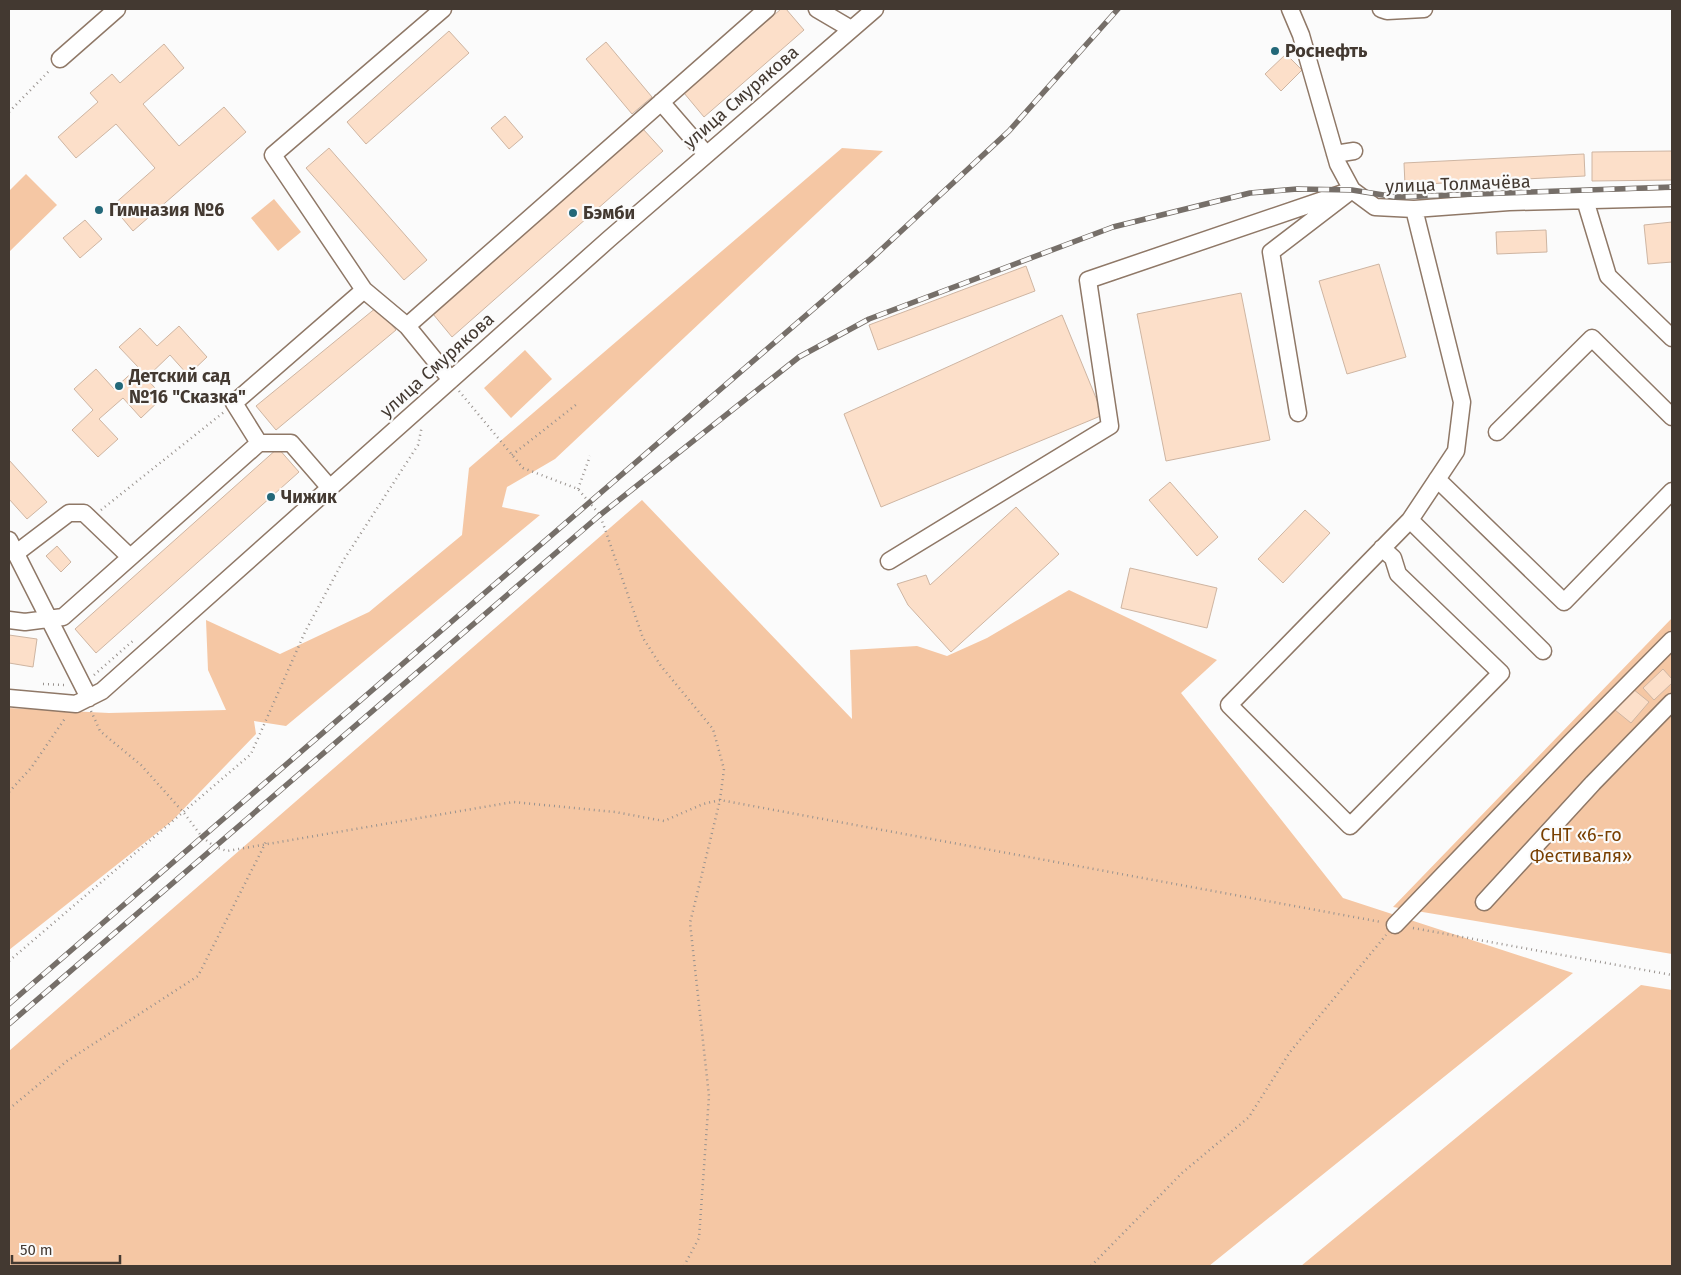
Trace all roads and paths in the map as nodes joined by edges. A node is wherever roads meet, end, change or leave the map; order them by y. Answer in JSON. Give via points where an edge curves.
{"nodes":[{"id":1,"x":117,"y":9,"type":"edge"},
{"id":2,"x":443,"y":9,"type":"edge"},
{"id":3,"x":767,"y":9,"type":"edge"},
{"id":4,"x":817,"y":9,"type":"edge"},
{"id":5,"x":875,"y":9,"type":"edge"},
{"id":6,"x":1290,"y":9,"type":"edge"},
{"id":7,"x":1381,"y":9,"type":"edge"},
{"id":8,"x":1424,"y":9,"type":"edge"},
{"id":9,"x":851,"y":29,"type":"junction"},
{"id":10,"x":60,"y":59,"type":"joint"},
{"id":11,"x":661,"y":102,"type":"junction"},
{"id":12,"x":9,"y":112,"type":"edge"},
{"id":13,"x":1354,"y":151,"type":"dead end"},
{"id":14,"x":706,"y":154,"type":"junction"},
{"id":15,"x":1335,"y":154,"type":"junction"},
{"id":16,"x":1352,"y":190,"type":"junction"},
{"id":17,"x":1672,"y":198,"type":"edge"},
{"id":18,"x":1585,"y":200,"type":"junction"},
{"id":19,"x":1414,"y":209,"type":"junction"},
{"id":20,"x":364,"y":290,"type":"junction"},
{"id":21,"x":407,"y":326,"type":"junction"},
{"id":22,"x":1672,"y":338,"type":"edge"},
{"id":23,"x":451,"y":380,"type":"junction"},
{"id":24,"x":428,"y":401,"type":"junction"},
{"id":25,"x":234,"y":403,"type":"junction"},
{"id":26,"x":577,"y":404,"type":"dead end"},
{"id":27,"x":1298,"y":413,"type":"dead end"},
{"id":28,"x":1672,"y":417,"type":"edge"},
{"id":29,"x":1497,"y":432,"type":"dead end"},
{"id":30,"x":259,"y":443,"type":"junction"},
{"id":31,"x":512,"y":456,"type":"junction"},
{"id":32,"x":590,"y":456,"type":"dead end"},
{"id":33,"x":1437,"y":479,"type":"junction"},
{"id":34,"x":330,"y":488,"type":"junction"},
{"id":35,"x":578,"y":489,"type":"junction"},
{"id":36,"x":1672,"y":491,"type":"edge"},
{"id":37,"x":90,"y":518,"type":"junction"},
{"id":38,"x":1410,"y":520,"type":"junction"},
{"id":39,"x":12,"y":547,"type":"edge"},
{"id":40,"x":1382,"y":548,"type":"junction"},
{"id":41,"x":130,"y":557,"type":"junction"},
{"id":42,"x":889,"y":561,"type":"dead end"},
{"id":43,"x":9,"y":620,"type":"edge"},
{"id":44,"x":48,"y":620,"type":"junction"},
{"id":45,"x":1672,"y":640,"type":"edge"},
{"id":46,"x":1543,"y":651,"type":"dead end"},
{"id":47,"x":9,"y":698,"type":"edge"},
{"id":48,"x":84,"y":701,"type":"junction"},
{"id":49,"x":1672,"y":702,"type":"edge"},
{"id":50,"x":9,"y":792,"type":"edge"},
{"id":51,"x":720,"y":800,"type":"junction"},
{"id":52,"x":184,"y":814,"type":"junction"},
{"id":53,"x":266,"y":842,"type":"junction"},
{"id":54,"x":1484,"y":902,"type":"dead end"},
{"id":55,"x":1395,"y":925,"type":"junction"},
{"id":56,"x":9,"y":961,"type":"edge"},
{"id":57,"x":1672,"y":975,"type":"edge"},
{"id":58,"x":9,"y":1109,"type":"edge"},
{"id":59,"x":684,"y":1266,"type":"edge"},
{"id":60,"x":1091,"y":1266,"type":"edge"}],
"edges":[{"from":1,"to":10,"type":"street"},
{"from":2,"to":20,"type":"street","via":[[273,155]]},
{"from":3,"to":11,"type":"street"},
{"from":4,"to":9,"type":"street"},
{"from":5,"to":9,"type":"street","name":"улица Смурякова"},
{"from":6,"to":15,"type":"street","name":"улица Толмачёва","via":[[1301,35]]},
{"from":7,"to":8,"type":"street"},
{"from":9,"to":14,"type":"street","name":"улица Смурякова"},
{"from":10,"to":12,"type":"path"},
{"from":11,"to":14,"type":"street"},
{"from":11,"to":21,"type":"street"},
{"from":13,"to":15,"type":"street"},
{"from":14,"to":23,"type":"street","name":"улица Смурякова"},
{"from":15,"to":16,"type":"street","name":"улица Толмачёва"},
{"from":16,"to":19,"type":"street","name":"улица Толмачёва","via":[[1376,207]]},
{"from":16,"to":27,"type":"street","via":[[1271,252]]},
{"from":16,"to":42,"type":"street","via":[[1088,280],[1110,426]]},
{"from":17,"to":18,"type":"street","name":"улица Толмачёва"},
{"from":18,"to":19,"type":"street","name":"улица Толмачёва"},
{"from":18,"to":22,"type":"street","via":[[1608,276]]},
{"from":19,"to":33,"type":"street","via":[[1462,402],[1456,451]]},
{"from":20,"to":21,"type":"street"},
{"from":20,"to":25,"type":"street"},
{"from":21,"to":23,"type":"street"},
{"from":23,"to":24,"type":"street","name":"улица Смурякова"},
{"from":23,"to":31,"type":"path"},
{"from":24,"to":34,"type":"street","name":"улица Смурякова"},
{"from":24,"to":52,"type":"path","via":[[418,445],[343,561],[309,624],[251,754]]},
{"from":25,"to":30,"type":"street"},
{"from":25,"to":37,"type":"path"},
{"from":26,"to":31,"type":"path"},
{"from":28,"to":29,"type":"street","via":[[1592,338]]},
{"from":30,"to":34,"type":"street","via":[[291,443]]},
{"from":30,"to":41,"type":"street"},
{"from":31,"to":35,"type":"path","via":[[523,468]]},
{"from":32,"to":35,"type":"path"},
{"from":33,"to":36,"type":"street","via":[[1564,602]]},
{"from":33,"to":38,"type":"street"},
{"from":34,"to":48,"type":"street","name":"улица Смурякова","via":[[102,691]]},
{"from":35,"to":51,"type":"path","via":[[600,515],[643,638],[661,666],[713,729],[724,769]]},
{"from":37,"to":39,"type":"street","via":[[84,513],[69,513]]},
{"from":37,"to":41,"type":"street"},
{"from":38,"to":40,"type":"street"},
{"from":38,"to":46,"type":"street"},
{"from":39,"to":44,"type":"street"},
{"from":40,"to":40,"type":"street","via":[[1229,705],[1350,826],[1501,673],[1398,574],[1393,558]]},
{"from":41,"to":44,"type":"street","via":[[63,617]]},
{"from":43,"to":44,"type":"street"},
{"from":44,"to":48,"type":"street"},
{"from":45,"to":55,"type":"street"},
{"from":47,"to":48,"type":"street"},
{"from":48,"to":50,"type":"path"},
{"from":48,"to":52,"type":"path","via":[[100,731],[141,765]]},
{"from":49,"to":54,"type":"street"},
{"from":51,"to":53,"type":"path","via":[[664,821],[615,812],[513,802]]},
{"from":51,"to":55,"type":"path"},
{"from":51,"to":59,"type":"path","via":[[690,924],[709,1096],[699,1238]]},
{"from":52,"to":53,"type":"path","via":[[202,837],[215,847],[227,851]]},
{"from":52,"to":56,"type":"path"},
{"from":53,"to":58,"type":"path","via":[[198,976],[67,1061]]},
{"from":55,"to":57,"type":"path"},
{"from":55,"to":60,"type":"path","via":[[1290,1052],[1249,1117],[1182,1173]]}]}
